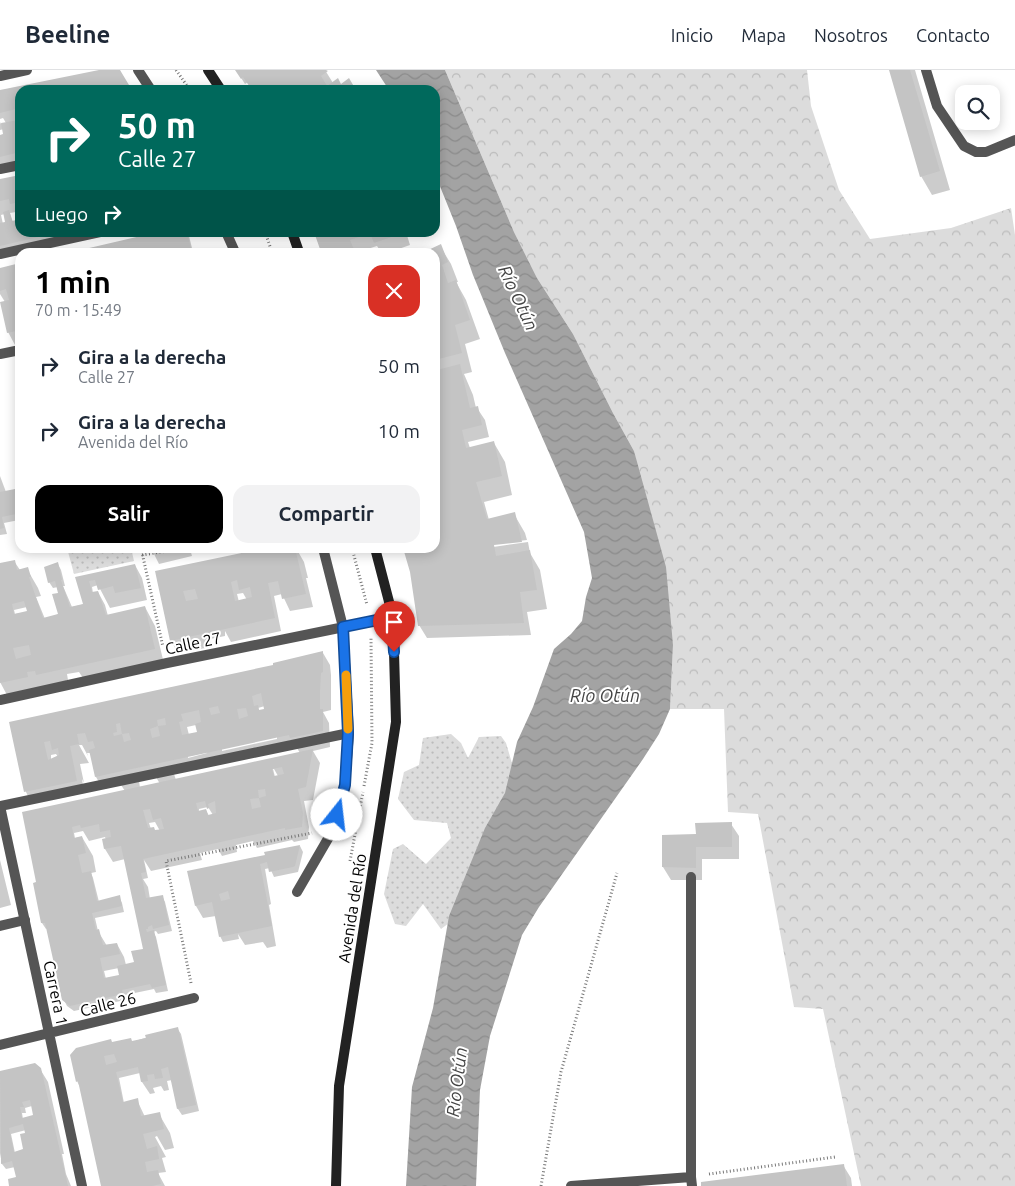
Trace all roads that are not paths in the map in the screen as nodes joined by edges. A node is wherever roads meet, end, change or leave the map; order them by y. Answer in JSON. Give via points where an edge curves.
{"nodes":[{"id":1,"x":27,"y":70,"type":"edge"},
{"id":2,"x":138,"y":70,"type":"edge"},
{"id":3,"x":208,"y":70,"type":"edge"},
{"id":4,"x":926,"y":70,"type":"edge"},
{"id":5,"x":0,"y":76,"type":"edge"},
{"id":6,"x":148,"y":85,"type":"edge"},
{"id":7,"x":218,"y":85,"type":"edge"},
{"id":8,"x":1015,"y":140,"type":"edge"},
{"id":9,"x":15,"y":166,"type":"edge"},
{"id":10,"x":0,"y":169,"type":"edge"},
{"id":11,"x":77,"y":237,"type":"edge"},
{"id":12,"x":27,"y":248,"type":"edge"},
{"id":13,"x":15,"y":251,"type":"edge"},
{"id":14,"x":0,"y":254,"type":"edge"},
{"id":15,"x":15,"y":351,"type":"edge"},
{"id":16,"x":0,"y":354,"type":"edge"},
{"id":17,"x":324,"y":553,"type":"edge"},
{"id":18,"x":376,"y":553,"type":"edge"},
{"id":19,"x":392,"y":617,"type":"junction"},
{"id":20,"x":343,"y":627,"type":"junction"},
{"id":21,"x":0,"y":700,"type":"edge"},
{"id":22,"x":348,"y":733,"type":"junction"},
{"id":23,"x":0,"y":806,"type":"edge"},
{"id":24,"x":691,"y":877,"type":"dead end"},
{"id":25,"x":297,"y":892,"type":"dead end"},
{"id":26,"x":25,"y":920,"type":"junction"},
{"id":27,"x":0,"y":926,"type":"edge"},
{"id":28,"x":194,"y":998,"type":"road end"},
{"id":29,"x":50,"y":1034,"type":"junction"},
{"id":30,"x":0,"y":1045,"type":"edge"},
{"id":31,"x":691,"y":1181,"type":"edge"},
{"id":32,"x":82,"y":1186,"type":"edge"},
{"id":33,"x":336,"y":1186,"type":"edge"},
{"id":34,"x":571,"y":1186,"type":"edge"}],
"edges":[{"from":1,"to":5,"type":"street"},
{"from":2,"to":6,"type":"street"},
{"from":3,"to":7,"type":"main road"},
{"from":4,"to":8,"type":"street","via":[[937,106],[964,146],[976,152],[986,152]]},
{"from":9,"to":10,"type":"street"},
{"from":11,"to":12,"type":"street"},
{"from":13,"to":14,"type":"street"},
{"from":15,"to":16,"type":"street"},
{"from":17,"to":20,"type":"street"},
{"from":18,"to":19,"type":"main road","name":"Avenida del Río"},
{"from":19,"to":20,"type":"street","name":"Calle 27"},
{"from":19,"to":33,"type":"main road","name":"Avenida del Río","via":[[396,722],[339,1086]]},
{"from":20,"to":21,"type":"street","name":"Calle 27"},
{"from":20,"to":22,"type":"street"},
{"from":22,"to":23,"type":"street"},
{"from":22,"to":25,"type":"street","via":[[345,785],[333,830]]},
{"from":23,"to":26,"type":"street","name":"Carrera 1"},
{"from":24,"to":31,"type":"street"},
{"from":26,"to":27,"type":"street"},
{"from":26,"to":29,"type":"street","name":"Carrera 1"},
{"from":28,"to":29,"type":"street","name":"Calle 26"},
{"from":29,"to":30,"type":"street","name":"Calle 26"},
{"from":29,"to":32,"type":"street","name":"Carrera 1"},
{"from":31,"to":34,"type":"street"}]}
